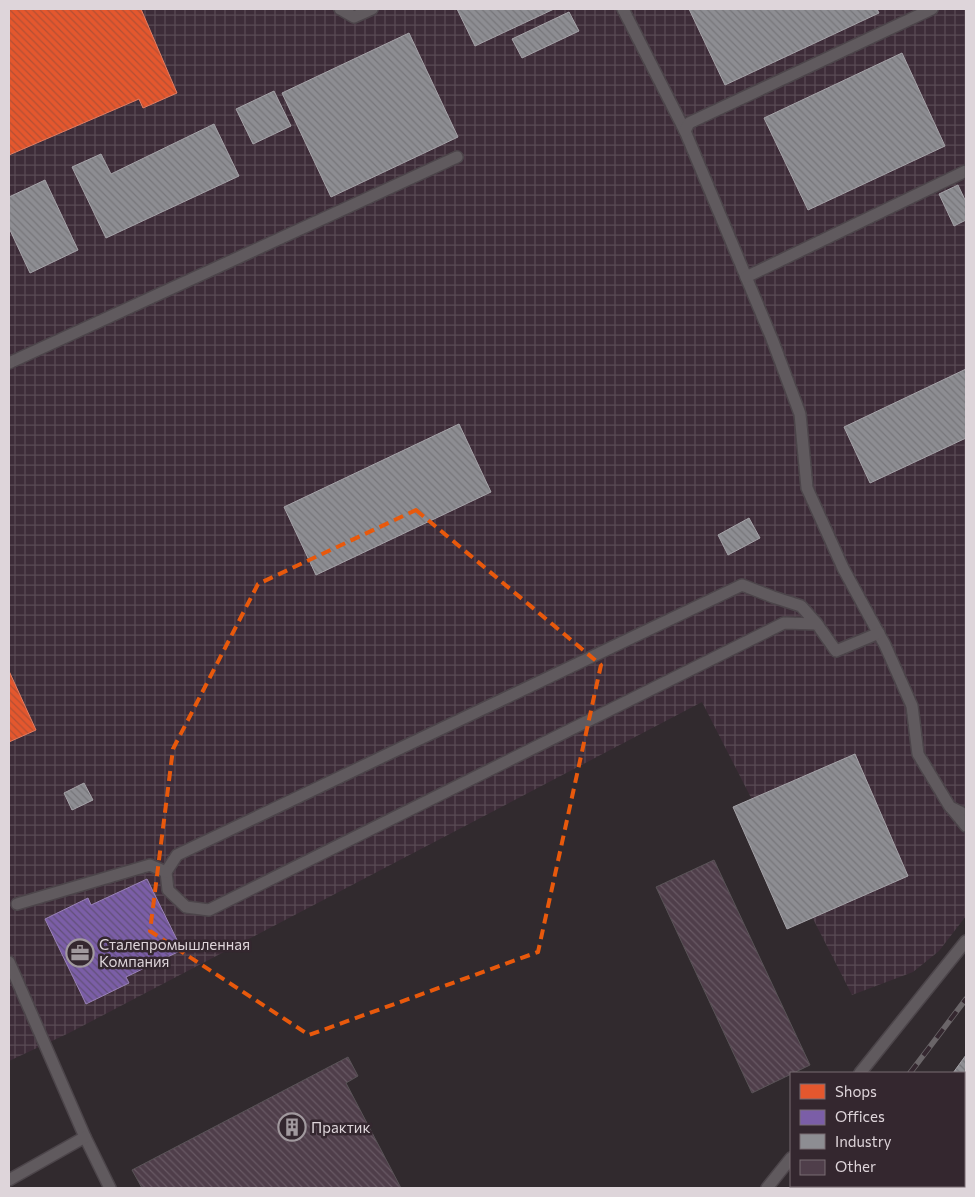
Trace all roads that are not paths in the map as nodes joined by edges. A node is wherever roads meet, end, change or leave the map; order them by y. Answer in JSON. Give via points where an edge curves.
{"nodes":[{"id":1,"x":340,"y":9,"type":"edge"},
{"id":2,"x":372,"y":9,"type":"edge"},
{"id":3,"x":623,"y":9,"type":"edge"},
{"id":4,"x":932,"y":9,"type":"edge"},
{"id":5,"x":685,"y":131,"type":"junction"},
{"id":6,"x":457,"y":157,"type":"dead end"},
{"id":7,"x":966,"y":171,"type":"edge"},
{"id":8,"x":746,"y":277,"type":"junction"},
{"id":9,"x":9,"y":363,"type":"edge"},
{"id":10,"x":817,"y":624,"type":"junction"},
{"id":11,"x":879,"y":633,"type":"junction"},
{"id":12,"x":950,"y":807,"type":"junction"},
{"id":13,"x":966,"y":815,"type":"edge"},
{"id":14,"x":966,"y":826,"type":"edge"},
{"id":15,"x":166,"y":872,"type":"junction"},
{"id":16,"x":17,"y":904,"type":"dead end"},
{"id":17,"x":966,"y":941,"type":"edge"},
{"id":18,"x":9,"y":962,"type":"edge"},
{"id":19,"x":861,"y":1072,"type":"edge"},
{"id":20,"x":85,"y":1137,"type":"junction"},
{"id":21,"x":790,"y":1159,"type":"edge"},
{"id":22,"x":9,"y":1180,"type":"edge"},
{"id":23,"x":110,"y":1188,"type":"edge"},
{"id":24,"x":767,"y":1188,"type":"edge"}],
"edges":[{"from":1,"to":2,"type":"lane","via":[[354,17]]},
{"from":3,"to":5,"type":"lane"},
{"from":4,"to":5,"type":"lane","via":[[689,123]]},
{"from":5,"to":8,"type":"lane"},
{"from":6,"to":9,"type":"lane"},
{"from":7,"to":8,"type":"lane"},
{"from":8,"to":11,"type":"lane","via":[[800,414],[808,488],[843,568]]},
{"from":10,"to":11,"type":"lane","via":[[836,651]]},
{"from":10,"to":15,"type":"lane","via":[[801,606],[742,585],[177,855]]},
{"from":10,"to":15,"type":"lane","via":[[784,623],[209,910],[186,907],[168,890]]},
{"from":11,"to":12,"type":"lane","via":[[912,706],[918,754]]},
{"from":12,"to":13,"type":"lane"},
{"from":12,"to":14,"type":"lane"},
{"from":15,"to":16,"type":"lane","via":[[150,865]]},
{"from":17,"to":19,"type":"lane"},
{"from":18,"to":20,"type":"lane"},
{"from":20,"to":22,"type":"lane"},
{"from":20,"to":23,"type":"lane"},
{"from":21,"to":24,"type":"lane"}]}
